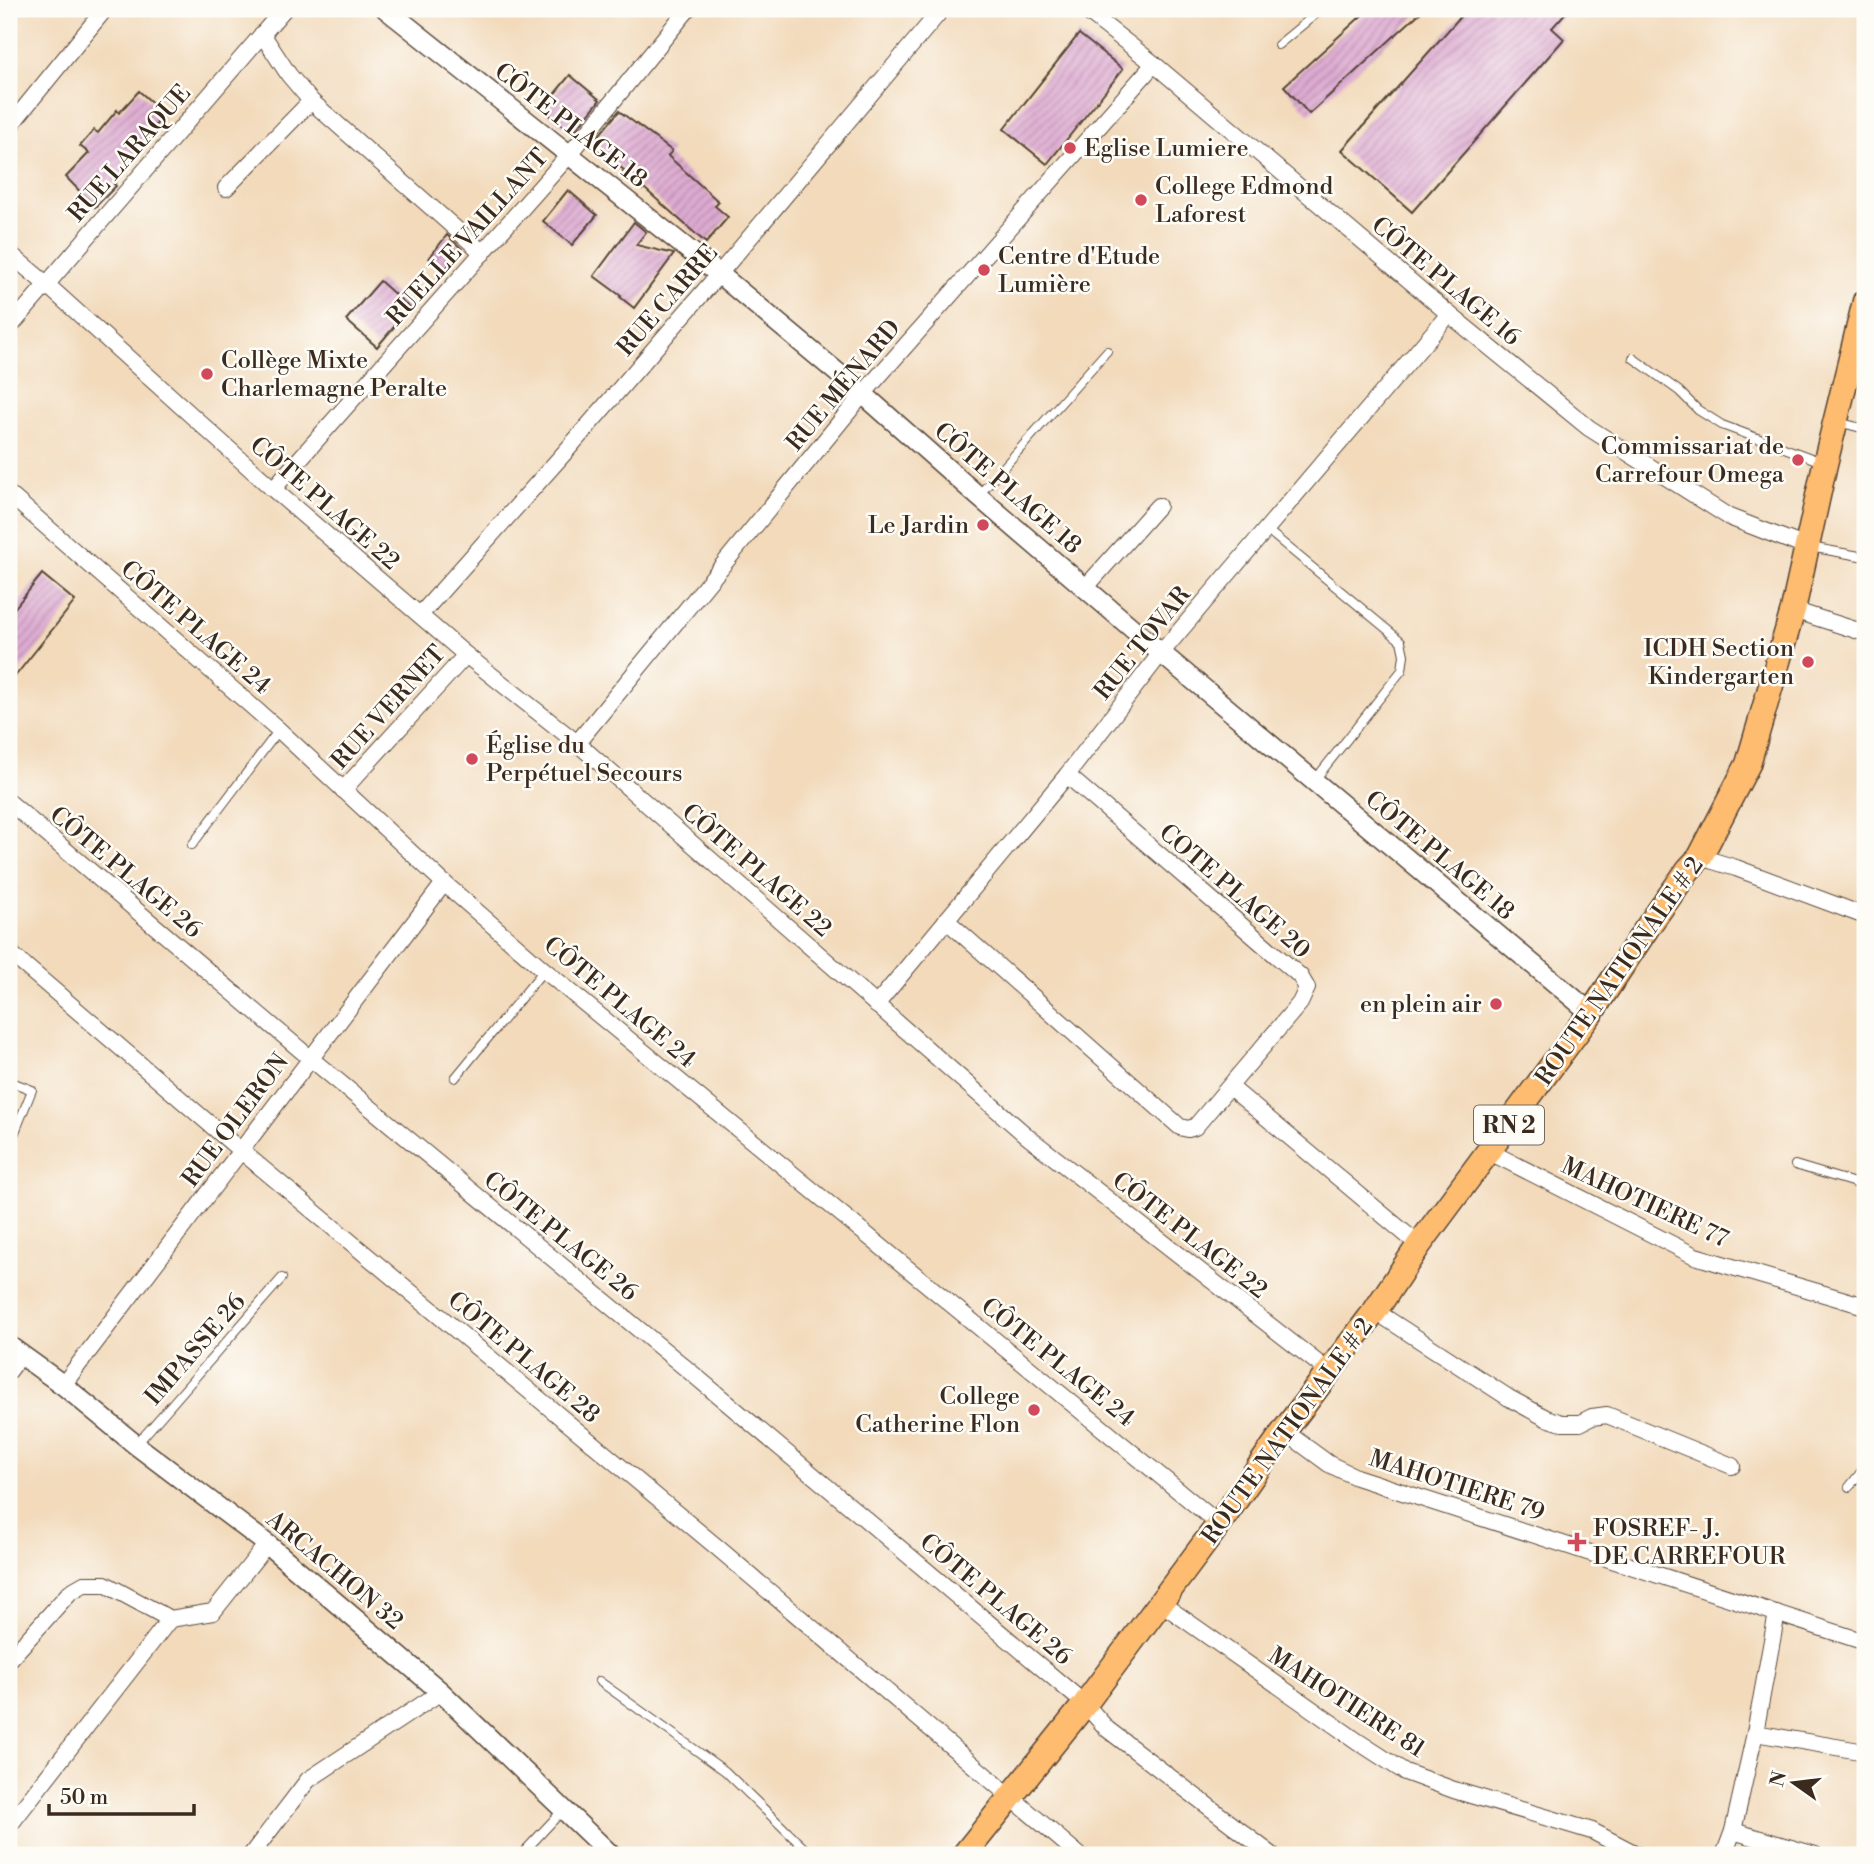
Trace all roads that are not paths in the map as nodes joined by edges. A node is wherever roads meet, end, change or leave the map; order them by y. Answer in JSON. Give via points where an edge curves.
{"nodes":[{"id":1,"x":105,"y":9,"type":"edge"},
{"id":2,"x":284,"y":9,"type":"edge"},
{"id":3,"x":386,"y":9,"type":"edge"},
{"id":4,"x":688,"y":9,"type":"edge"},
{"id":5,"x":942,"y":9,"type":"edge"},
{"id":6,"x":1084,"y":9,"type":"edge"},
{"id":7,"x":1322,"y":9,"type":"edge"},
{"id":8,"x":262,"y":34,"type":"junction"},
{"id":9,"x":1278,"y":45,"type":"dead end"},
{"id":10,"x":1154,"y":64,"type":"junction"},
{"id":11,"x":311,"y":101,"type":"junction"},
{"id":12,"x":9,"y":127,"type":"edge"},
{"id":13,"x":569,"y":155,"type":"junction"},
{"id":14,"x":226,"y":188,"type":"dead end"},
{"id":15,"x":9,"y":253,"type":"edge"},
{"id":16,"x":483,"y":253,"type":"junction"},
{"id":17,"x":719,"y":274,"type":"junction"},
{"id":18,"x":46,"y":284,"type":"junction"},
{"id":19,"x":1865,"y":301,"type":"edge"},
{"id":20,"x":1449,"y":314,"type":"junction"},
{"id":21,"x":9,"y":328,"type":"edge"},
{"id":22,"x":1107,"y":351,"type":"dead end"},
{"id":23,"x":1633,"y":358,"type":"dead end"},
{"id":24,"x":863,"y":394,"type":"junction"},
{"id":25,"x":1836,"y":422,"type":"junction"},
{"id":26,"x":1865,"y":429,"type":"edge"},
{"id":27,"x":1825,"y":464,"type":"junction"},
{"id":28,"x":273,"y":489,"type":"junction"},
{"id":29,"x":9,"y":495,"type":"edge"},
{"id":30,"x":978,"y":496,"type":"junction"},
{"id":31,"x":1158,"y":506,"type":"dead end"},
{"id":32,"x":1266,"y":529,"type":"junction"},
{"id":33,"x":1806,"y":547,"type":"junction"},
{"id":34,"x":1865,"y":557,"type":"edge"},
{"id":35,"x":1085,"y":588,"type":"junction"},
{"id":36,"x":1794,"y":610,"type":"junction"},
{"id":37,"x":420,"y":615,"type":"junction"},
{"id":38,"x":1865,"y":633,"type":"edge"},
{"id":39,"x":1161,"y":653,"type":"junction"},
{"id":40,"x":466,"y":655,"type":"junction"},
{"id":41,"x":279,"y":730,"type":"junction"},
{"id":42,"x":577,"y":743,"type":"junction"},
{"id":43,"x":1067,"y":775,"type":"junction"},
{"id":44,"x":1314,"y":781,"type":"junction"},
{"id":45,"x":343,"y":790,"type":"junction"},
{"id":46,"x":9,"y":802,"type":"edge"},
{"id":47,"x":192,"y":845,"type":"dead end"},
{"id":48,"x":1700,"y":857,"type":"junction"},
{"id":49,"x":444,"y":883,"type":"junction"},
{"id":50,"x":1865,"y":916,"type":"edge"},
{"id":51,"x":946,"y":920,"type":"junction"},
{"id":52,"x":9,"y":952,"type":"edge"},
{"id":53,"x":544,"y":970,"type":"junction"},
{"id":54,"x":876,"y":1005,"type":"junction"},
{"id":55,"x":1591,"y":1013,"type":"junction"},
{"id":56,"x":310,"y":1058,"type":"junction"},
{"id":57,"x":455,"y":1077,"type":"dead end"},
{"id":58,"x":9,"y":1081,"type":"edge"},
{"id":59,"x":1230,"y":1087,"type":"junction"},
{"id":60,"x":9,"y":1147,"type":"edge"},
{"id":61,"x":240,"y":1150,"type":"junction"},
{"id":62,"x":1490,"y":1152,"type":"junction"},
{"id":63,"x":1795,"y":1165,"type":"dead end"},
{"id":64,"x":1865,"y":1186,"type":"edge"},
{"id":65,"x":1419,"y":1245,"type":"junction"},
{"id":66,"x":282,"y":1278,"type":"dead end"},
{"id":67,"x":1865,"y":1306,"type":"edge"},
{"id":68,"x":1375,"y":1311,"type":"junction"},
{"id":69,"x":15,"y":1350,"type":"edge"},
{"id":70,"x":9,"y":1371,"type":"edge"},
{"id":71,"x":1328,"y":1371,"type":"junction"},
{"id":72,"x":63,"y":1385,"type":"junction"},
{"id":73,"x":1284,"y":1431,"type":"junction"},
{"id":74,"x":136,"y":1445,"type":"junction"},
{"id":75,"x":1732,"y":1466,"type":"dead end"},
{"id":76,"x":1865,"y":1467,"type":"edge"},
{"id":77,"x":1849,"y":1487,"type":"dead end"},
{"id":78,"x":1219,"y":1524,"type":"junction"},
{"id":79,"x":267,"y":1544,"type":"junction"},
{"id":80,"x":1161,"y":1603,"type":"junction"},
{"id":81,"x":1777,"y":1613,"type":"junction"},
{"id":82,"x":170,"y":1619,"type":"junction"},
{"id":83,"x":1865,"y":1642,"type":"edge"},
{"id":84,"x":9,"y":1660,"type":"edge"},
{"id":85,"x":599,"y":1681,"type":"dead end"},
{"id":86,"x":441,"y":1692,"type":"junction"},
{"id":87,"x":1085,"y":1704,"type":"junction"},
{"id":88,"x":1755,"y":1733,"type":"junction"},
{"id":89,"x":1865,"y":1752,"type":"edge"},
{"id":90,"x":1010,"y":1797,"type":"junction"},
{"id":91,"x":564,"y":1809,"type":"junction"},
{"id":92,"x":9,"y":1826,"type":"edge"},
{"id":93,"x":1733,"y":1831,"type":"junction"},
{"id":94,"x":251,"y":1855,"type":"edge"},
{"id":95,"x":521,"y":1855,"type":"edge"},
{"id":96,"x":611,"y":1855,"type":"edge"},
{"id":97,"x":808,"y":1855,"type":"edge"},
{"id":98,"x":964,"y":1855,"type":"edge"},
{"id":99,"x":1079,"y":1855,"type":"edge"},
{"id":100,"x":1272,"y":1855,"type":"edge"},
{"id":101,"x":1638,"y":1855,"type":"edge"},
{"id":102,"x":1724,"y":1855,"type":"edge"},
{"id":103,"x":1815,"y":1855,"type":"edge"}],
"edges":[{"from":1,"to":12,"type":"street"},
{"from":2,"to":8,"type":"street","name":"RUE LARAQUE"},
{"from":3,"to":13,"type":"street","name":"CÔTE PLAGE 18"},
{"from":4,"to":13,"type":"street","name":"RUELLE VAILLANT"},
{"from":5,"to":17,"type":"street","name":"RUE CARRE"},
{"from":6,"to":10,"type":"street","name":"CÔTE PLAGE 16"},
{"from":7,"to":9,"type":"lane"},
{"from":8,"to":11,"type":"street"},
{"from":8,"to":18,"type":"street","name":"RUE LARAQUE"},
{"from":10,"to":20,"type":"street","name":"CÔTE PLAGE 16"},
{"from":10,"to":24,"type":"street","name":"RUE MÉNARD"},
{"from":11,"to":14,"type":"street"},
{"from":11,"to":16,"type":"street"},
{"from":13,"to":16,"type":"street","name":"RUELLE VAILLANT"},
{"from":13,"to":17,"type":"street","name":"CÔTE PLAGE 18"},
{"from":15,"to":18,"type":"street","name":"CÔTE PLAGE 22"},
{"from":16,"to":28,"type":"street","name":"RUELLE VAILLANT"},
{"from":17,"to":24,"type":"street","name":"CÔTE PLAGE 18"},
{"from":17,"to":37,"type":"street","name":"RUE CARRE"},
{"from":18,"to":21,"type":"street","name":"RUE LARAQUE"},
{"from":18,"to":28,"type":"street","name":"CÔTE PLAGE 22"},
{"from":19,"to":25,"type":"main road","name":"ROUTE NATIONALE # 2","number":"RN 2"},
{"from":20,"to":32,"type":"street","name":"RUE TOVAR"},
{"from":20,"to":33,"type":"street","name":"CÔTE PLAGE 16","via":[[1589,428],[1729,517]]},
{"from":22,"to":30,"type":"lane"},
{"from":23,"to":27,"type":"lane","via":[[1722,425]]},
{"from":24,"to":30,"type":"street","name":"CÔTE PLAGE 18"},
{"from":24,"to":42,"type":"street","name":"RUE MÉNARD"},
{"from":25,"to":26,"type":"lane"},
{"from":25,"to":27,"type":"main road","name":"ROUTE NATIONALE # 2","number":"RN 2"},
{"from":27,"to":33,"type":"main road","name":"ROUTE NATIONALE # 2","number":"RN 2"},
{"from":28,"to":37,"type":"street","name":"CÔTE PLAGE 22"},
{"from":29,"to":41,"type":"street","name":"CÔTE PLAGE 24"},
{"from":30,"to":35,"type":"street","name":"CÔTE PLAGE 18"},
{"from":31,"to":35,"type":"street"},
{"from":32,"to":39,"type":"street","name":"RUE TOVAR"},
{"from":32,"to":44,"type":"lane","via":[[1401,642],[1404,655],[1402,670]]},
{"from":33,"to":34,"type":"lane"},
{"from":33,"to":36,"type":"main road","name":"ROUTE NATIONALE # 2","number":"RN 2"},
{"from":35,"to":39,"type":"street","name":"CÔTE PLAGE 18"},
{"from":36,"to":38,"type":"street"},
{"from":36,"to":48,"type":"main road","name":"ROUTE NATIONALE # 2","number":"RN 2","via":[[1748,764]]},
{"from":37,"to":40,"type":"street","name":"CÔTE PLAGE 22"},
{"from":39,"to":43,"type":"street","name":"RUE TOVAR"},
{"from":39,"to":44,"type":"street","name":"CÔTE PLAGE 18"},
{"from":40,"to":42,"type":"street","name":"CÔTE PLAGE 22"},
{"from":40,"to":45,"type":"street","name":"RUE VERNET"},
{"from":41,"to":45,"type":"street","name":"CÔTE PLAGE 24"},
{"from":41,"to":47,"type":"lane"},
{"from":42,"to":54,"type":"street","name":"CÔTE PLAGE 22"},
{"from":43,"to":51,"type":"street","name":"RUE TOVAR"},
{"from":43,"to":59,"type":"street","name":"COTE PLAGE 20","via":[[1304,982],[1305,996]]},
{"from":44,"to":55,"type":"street","name":"CÔTE PLAGE 18"},
{"from":45,"to":49,"type":"street","name":"CÔTE PLAGE 24"},
{"from":46,"to":56,"type":"street","name":"CÔTE PLAGE 26"},
{"from":48,"to":50,"type":"street"},
{"from":48,"to":55,"type":"main road","name":"ROUTE NATIONALE # 2","number":"RN 2"},
{"from":49,"to":53,"type":"street","name":"CÔTE PLAGE 24"},
{"from":49,"to":56,"type":"street","name":"RUE OLERON"},
{"from":51,"to":54,"type":"street","name":"RUE TOVAR"},
{"from":51,"to":59,"type":"street","name":"COTE PLAGE 20","via":[[1180,1126],[1195,1127]]},
{"from":52,"to":61,"type":"street","name":"CÔTE PLAGE 28"},
{"from":53,"to":57,"type":"lane"},
{"from":53,"to":78,"type":"street","name":"CÔTE PLAGE 24"},
{"from":54,"to":71,"type":"street","name":"CÔTE PLAGE 22","via":[[1028,1137]]},
{"from":55,"to":62,"type":"main road","name":"ROUTE NATIONALE # 2","number":"RN 2"},
{"from":56,"to":61,"type":"street","name":"RUE OLERON"},
{"from":56,"to":87,"type":"street","name":"CÔTE PLAGE 26"},
{"from":58,"to":60,"type":"lane","via":[[32,1090]]},
{"from":59,"to":65,"type":"street"},
{"from":61,"to":72,"type":"street","name":"RUE OLERON"},
{"from":61,"to":90,"type":"street","name":"CÔTE PLAGE 28"},
{"from":62,"to":65,"type":"main road","name":"ROUTE NATIONALE # 2","number":"RN 2"},
{"from":62,"to":67,"type":"street","name":"MAHOTIERE 77","via":[[1695,1256]]},
{"from":63,"to":64,"type":"lane"},
{"from":65,"to":68,"type":"main road","name":"ROUTE NATIONALE # 2","number":"RN 2"},
{"from":66,"to":74,"type":"lane","name":"IMPASSE 26"},
{"from":68,"to":71,"type":"main road","name":"ROUTE NATIONALE # 2","number":"RN 2"},
{"from":68,"to":75,"type":"street","via":[[1546,1418],[1580,1423],[1607,1415]]},
{"from":69,"to":70,"type":"street"},
{"from":69,"to":72,"type":"street","name":"ARCACHON 32"},
{"from":71,"to":73,"type":"main road","name":"ROUTE NATIONALE # 2","number":"RN 2"},
{"from":72,"to":74,"type":"street","name":"ARCACHON 32"},
{"from":73,"to":78,"type":"main road","name":"ROUTE NATIONALE # 2","number":"RN 2"},
{"from":73,"to":81,"type":"street","name":"MAHOTIERE 79","via":[[1329,1464],[1356,1477]]},
{"from":74,"to":79,"type":"street","name":"ARCACHON 32"},
{"from":76,"to":77,"type":"lane"},
{"from":78,"to":80,"type":"main road","name":"ROUTE NATIONALE # 2","number":"RN 2"},
{"from":79,"to":82,"type":"street","via":[[213,1612]]},
{"from":79,"to":86,"type":"street","name":"ARCACHON 32"},
{"from":80,"to":87,"type":"main road","name":"ROUTE NATIONALE # 2","number":"RN 2"},
{"from":80,"to":101,"type":"street","name":"MAHOTIERE 81","via":[[1405,1772],[1592,1831]]},
{"from":81,"to":83,"type":"street","name":"MAHOTIERE 79"},
{"from":81,"to":88,"type":"street"},
{"from":82,"to":84,"type":"street","via":[[104,1584],[84,1584],[70,1592]]},
{"from":82,"to":92,"type":"street"},
{"from":85,"to":97,"type":"lane","via":[[725,1771]]},
{"from":86,"to":91,"type":"street","name":"ARCACHON 32"},
{"from":86,"to":94,"type":"street","via":[[308,1780]]},
{"from":87,"to":90,"type":"main road","name":"ROUTE NATIONALE # 2","number":"RN 2"},
{"from":87,"to":100,"type":"street","name":"CÔTE PLAGE 26","via":[[1107,1729]]},
{"from":88,"to":89,"type":"street"},
{"from":88,"to":93,"type":"street"},
{"from":90,"to":98,"type":"main road","name":"ROUTE NATIONALE # 2","number":"RN 2"},
{"from":90,"to":99,"type":"street","name":"CÔTE PLAGE 28"},
{"from":91,"to":95,"type":"lane"},
{"from":91,"to":96,"type":"street","name":"ARCACHON 32"},
{"from":93,"to":102,"type":"street"},
{"from":93,"to":103,"type":"street"}]}
